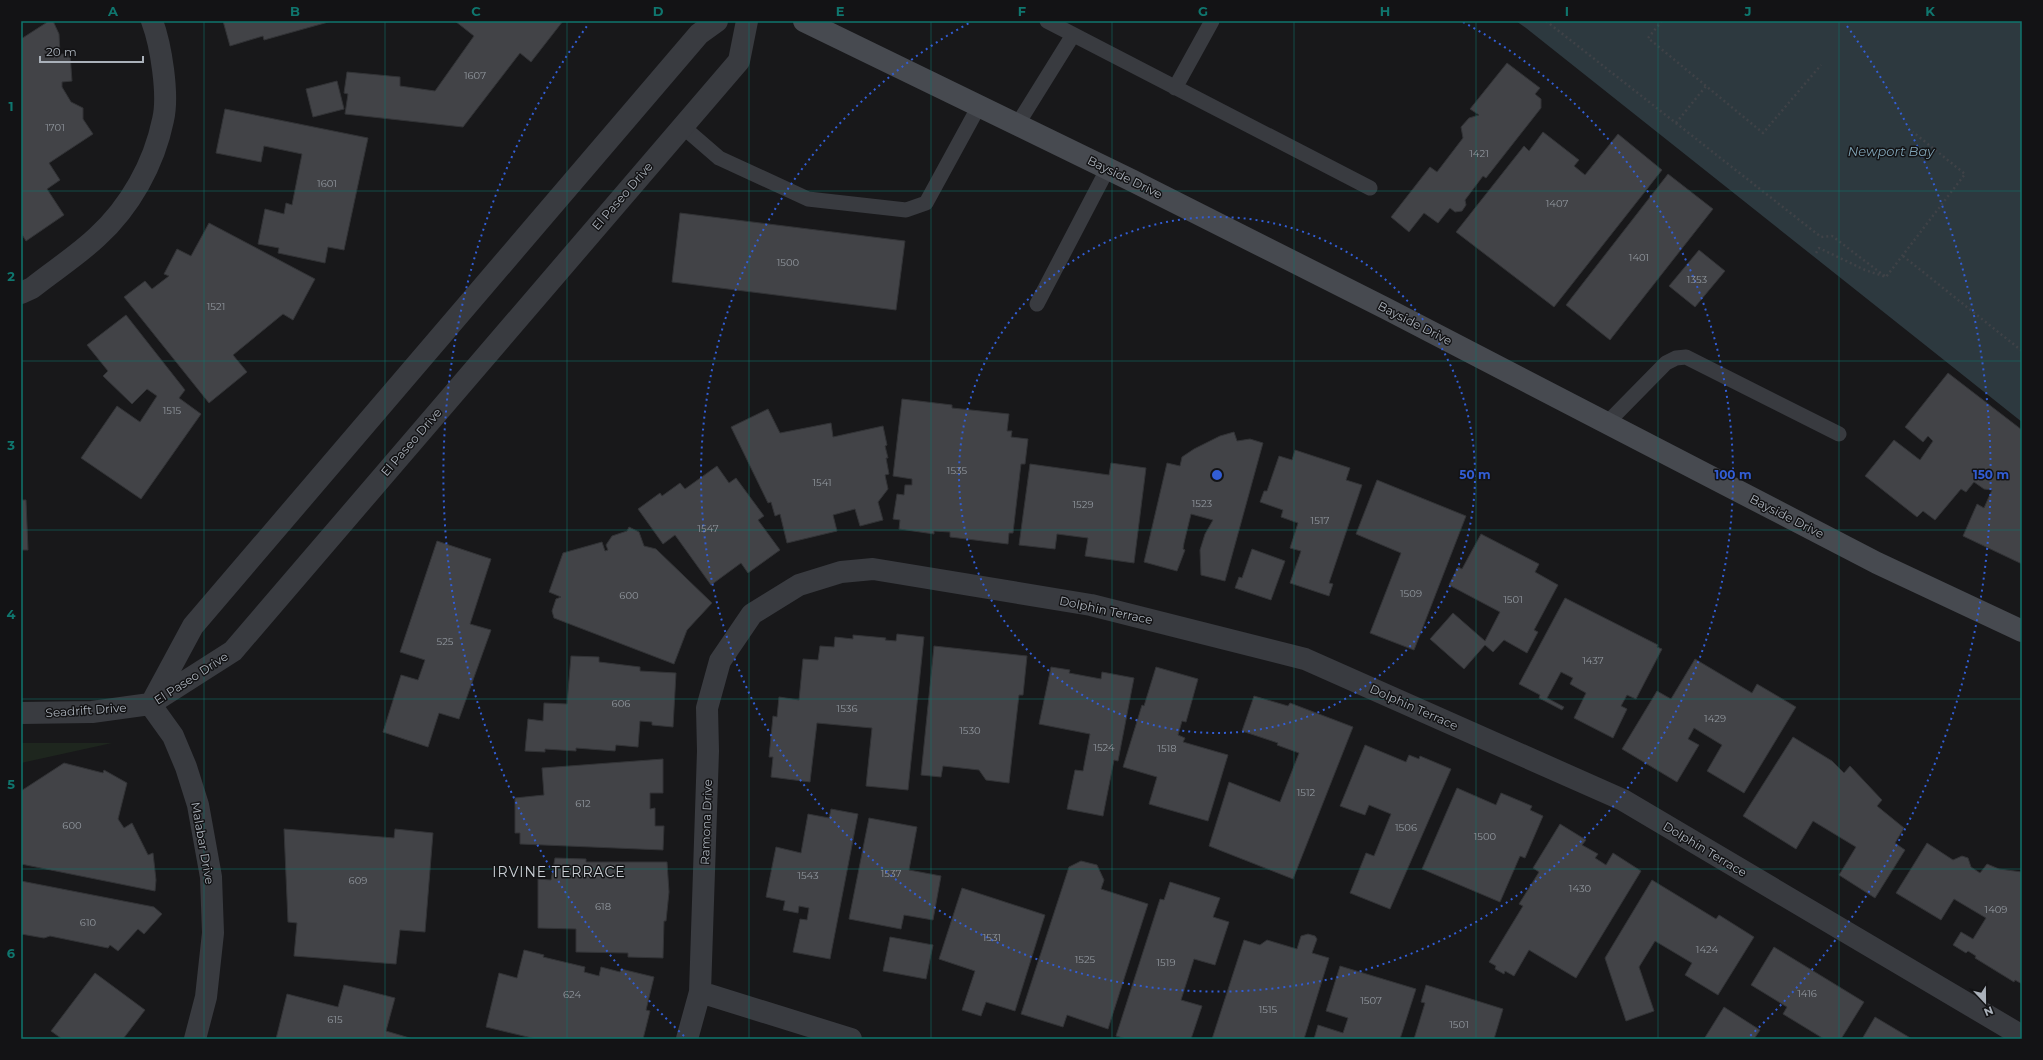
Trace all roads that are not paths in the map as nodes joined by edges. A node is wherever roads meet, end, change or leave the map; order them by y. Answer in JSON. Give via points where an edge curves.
{"nodes":[{"id":1,"x":152,"y":21,"type":"edge"},
{"id":2,"x":717,"y":21,"type":"edge"},
{"id":3,"x":747,"y":21,"type":"edge"},
{"id":4,"x":804,"y":21,"type":"edge"},
{"id":5,"x":1047,"y":21,"type":"edge"},
{"id":6,"x":1212,"y":21,"type":"edge"},
{"id":7,"x":1073,"y":35,"type":"junction"},
{"id":8,"x":1175,"y":88,"type":"junction"},
{"id":9,"x":979,"y":106,"type":"junction"},
{"id":10,"x":1017,"y":125,"type":"junction"},
{"id":11,"x":682,"y":126,"type":"junction"},
{"id":12,"x":1108,"y":168,"type":"junction"},
{"id":13,"x":1370,"y":188,"type":"dead end"},
{"id":14,"x":21,"y":293,"type":"edge"},
{"id":15,"x":1037,"y":304,"type":"dead end"},
{"id":16,"x":1607,"y":423,"type":"junction"},
{"id":17,"x":1839,"y":434,"type":"dead end"},
{"id":18,"x":752,"y":614,"type":"joint"},
{"id":19,"x":2022,"y":631,"type":"edge"},
{"id":20,"x":150,"y":704,"type":"junction"},
{"id":21,"x":21,"y":713,"type":"edge"},
{"id":22,"x":700,"y":992,"type":"junction"},
{"id":23,"x":2022,"y":1036,"type":"edge"},
{"id":24,"x":195,"y":1039,"type":"edge"},
{"id":25,"x":687,"y":1039,"type":"edge"},
{"id":26,"x":851,"y":1039,"type":"edge"}],
"edges":[{"from":1,"to":14,"type":"street","via":[[164,77],[164,119],[149,167],[126,203],[97,237],[32,288]]},
{"from":2,"to":20,"type":"street","name":"El Paseo Drive","via":[[699,34],[192,626]]},
{"from":3,"to":11,"type":"street","name":"El Paseo Drive","via":[[739,61]]},
{"from":4,"to":9,"type":"main road","name":"Bayside Drive"},
{"from":5,"to":7,"type":"lane"},
{"from":6,"to":8,"type":"lane"},
{"from":7,"to":8,"type":"lane"},
{"from":7,"to":10,"type":"lane"},
{"from":8,"to":13,"type":"lane"},
{"from":9,"to":10,"type":"main road","name":"Bayside Drive"},
{"from":9,"to":11,"type":"lane","via":[[926,203],[906,210],[808,199],[719,158]]},
{"from":10,"to":12,"type":"main road","name":"Bayside Drive"},
{"from":11,"to":20,"type":"street","name":"El Paseo Drive","via":[[233,651]]},
{"from":12,"to":15,"type":"lane"},
{"from":12,"to":16,"type":"main road","name":"Bayside Drive"},
{"from":16,"to":17,"type":"lane","via":[[1666,363],[1686,357]]},
{"from":16,"to":19,"type":"main road","name":"Bayside Drive","via":[[1877,563]]},
{"from":18,"to":22,"type":"street","name":"Ramona Drive","via":[[720,661],[707,708],[708,751]]},
{"from":18,"to":23,"type":"street","name":"Dolphin Terrace","via":[[799,585],[841,572],[873,569],[1091,605],[1305,659],[1623,800]]},
{"from":20,"to":21,"type":"street","name":"Seadrift Drive","via":[[92,712]]},
{"from":20,"to":24,"type":"street","name":"Malabar Drive","via":[[173,736],[186,767],[198,805],[211,877],[213,933],[206,998]]},
{"from":22,"to":25,"type":"street","name":"Ramona Drive"},
{"from":22,"to":26,"type":"street"}]}
